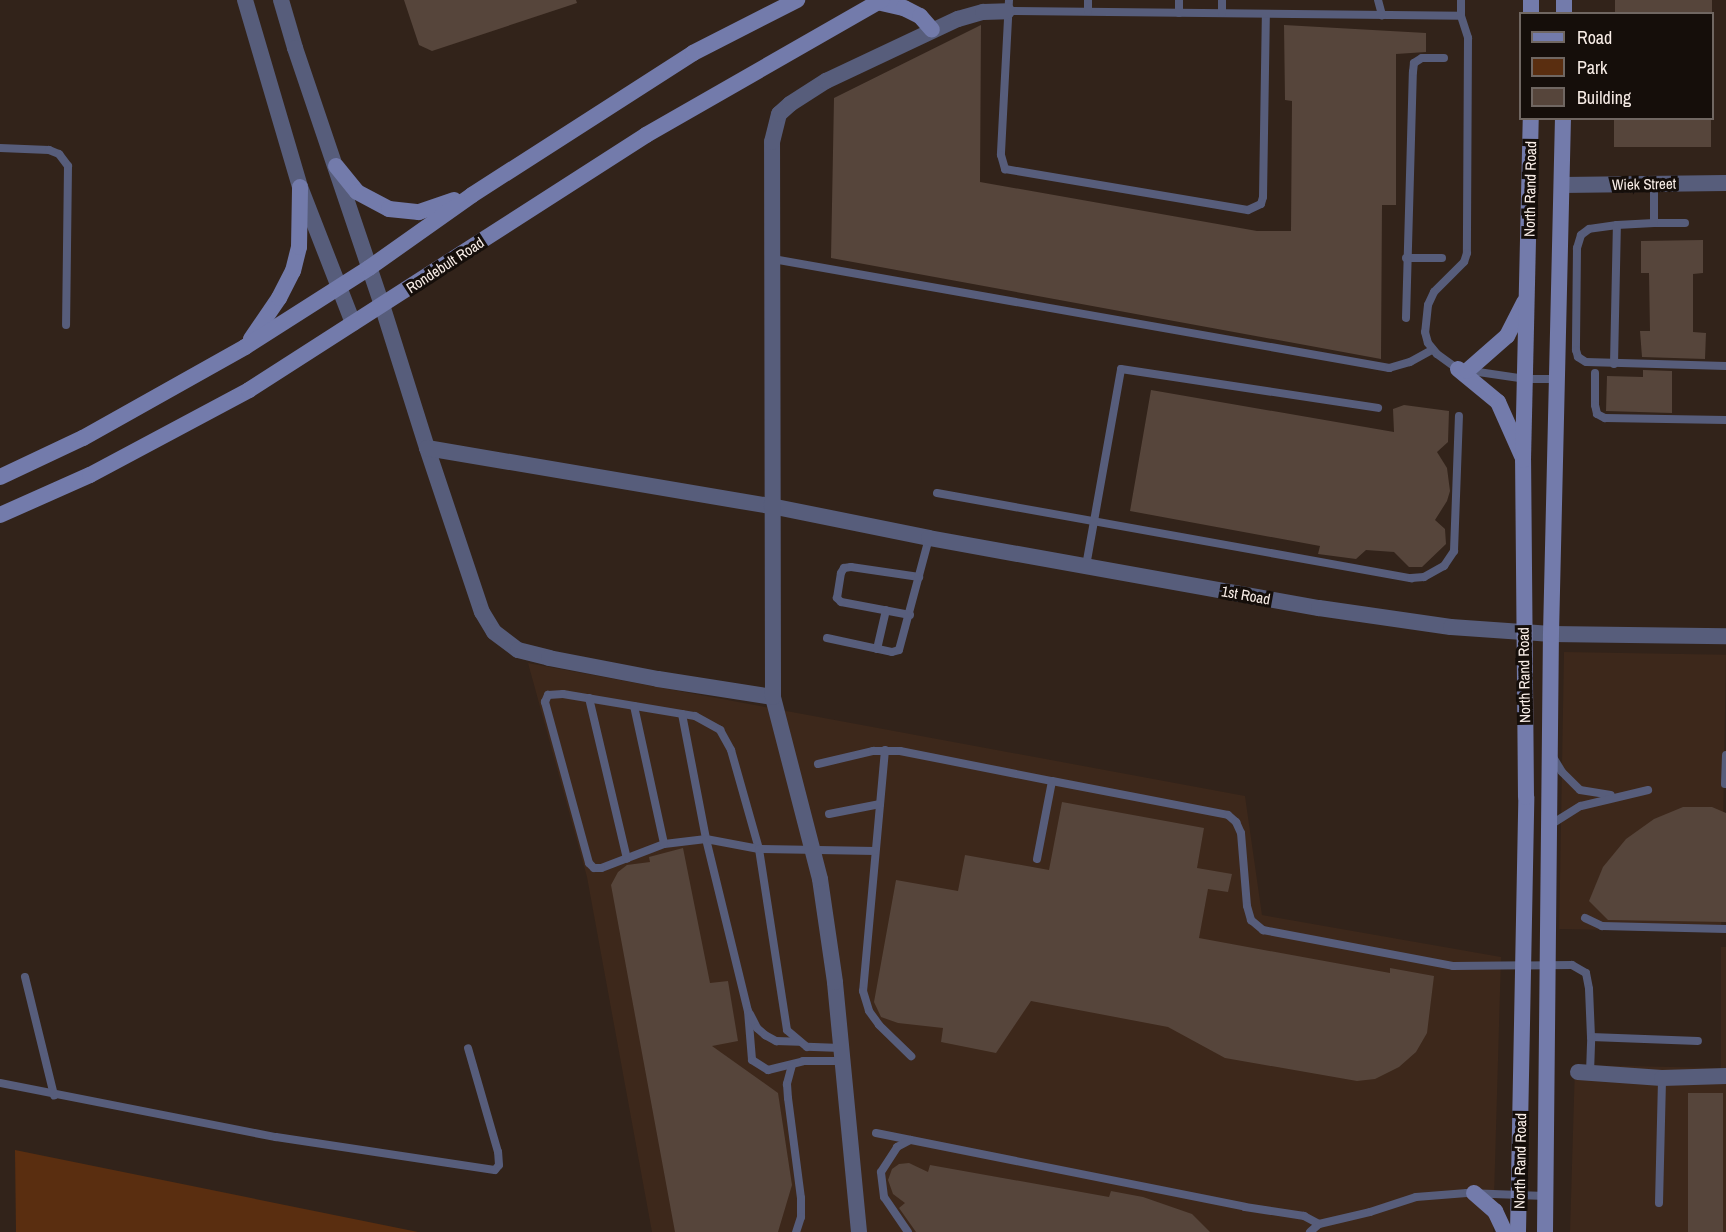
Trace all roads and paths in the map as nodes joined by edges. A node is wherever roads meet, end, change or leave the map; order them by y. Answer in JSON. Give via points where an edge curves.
{"nodes":[{"id":1,"x":245,"y":0,"type":"edge"},
{"id":2,"x":281,"y":0,"type":"edge"},
{"id":3,"x":781,"y":0,"type":"edge"},
{"id":4,"x":797,"y":0,"type":"edge"},
{"id":5,"x":1088,"y":0,"type":"edge"},
{"id":6,"x":1179,"y":0,"type":"edge"},
{"id":7,"x":1222,"y":0,"type":"edge"},
{"id":8,"x":1378,"y":0,"type":"edge"},
{"id":9,"x":1461,"y":0,"type":"edge"},
{"id":10,"x":880,"y":1,"type":"edge"},
{"id":11,"x":1008,"y":6,"type":"edge"},
{"id":12,"x":1088,"y":11,"type":"junction"},
{"id":13,"x":1179,"y":13,"type":"junction"},
{"id":14,"x":1222,"y":13,"type":"junction"},
{"id":15,"x":1266,"y":14,"type":"junction"},
{"id":16,"x":1382,"y":15,"type":"junction"},
{"id":17,"x":1461,"y":16,"type":"junction"},
{"id":18,"x":759,"y":18,"type":"junction"},
{"id":19,"x":932,"y":30,"type":"junction"},
{"id":20,"x":1444,"y":58,"type":"dead end"},
{"id":21,"x":1531,"y":120,"type":"edge"},
{"id":22,"x":1563,"y":120,"type":"edge"},
{"id":23,"x":0,"y":148,"type":"edge"},
{"id":24,"x":336,"y":166,"type":"junction"},
{"id":25,"x":1726,"y":183,"type":"edge"},
{"id":26,"x":1654,"y":184,"type":"junction"},
{"id":27,"x":1562,"y":185,"type":"junction"},
{"id":28,"x":300,"y":187,"type":"junction"},
{"id":29,"x":472,"y":195,"type":"junction"},
{"id":30,"x":1653,"y":223,"type":"junction"},
{"id":31,"x":1685,"y":223,"type":"dead end"},
{"id":32,"x":1617,"y":225,"type":"junction"},
{"id":33,"x":1406,"y":258,"type":"junction"},
{"id":34,"x":1442,"y":258,"type":"dead end"},
{"id":35,"x":773,"y":259,"type":"junction"},
{"id":36,"x":369,"y":268,"type":"junction"},
{"id":37,"x":338,"y":287,"type":"junction"},
{"id":38,"x":1527,"y":294,"type":"junction"},
{"id":39,"x":382,"y":305,"type":"junction"},
{"id":40,"x":1406,"y":318,"type":"dead end"},
{"id":41,"x":353,"y":323,"type":"junction"},
{"id":42,"x":66,"y":325,"type":"dead end"},
{"id":43,"x":245,"y":347,"type":"junction"},
{"id":44,"x":1433,"y":350,"type":"junction"},
{"id":45,"x":1614,"y":364,"type":"junction"},
{"id":46,"x":1726,"y":366,"type":"edge"},
{"id":47,"x":1463,"y":370,"type":"junction"},
{"id":48,"x":1595,"y":373,"type":"dead end"},
{"id":49,"x":1526,"y":379,"type":"junction"},
{"id":50,"x":1557,"y":379,"type":"junction"},
{"id":51,"x":1378,"y":408,"type":"dead end"},
{"id":52,"x":1459,"y":416,"type":"dead end"},
{"id":53,"x":1726,"y":420,"type":"edge"},
{"id":54,"x":427,"y":448,"type":"junction"},
{"id":55,"x":1523,"y":460,"type":"junction"},
{"id":56,"x":0,"y":477,"type":"edge"},
{"id":57,"x":937,"y":493,"type":"dead end"},
{"id":58,"x":771,"y":506,"type":"junction"},
{"id":59,"x":0,"y":515,"type":"edge"},
{"id":60,"x":1096,"y":521,"type":"junction"},
{"id":61,"x":929,"y":538,"type":"junction"},
{"id":62,"x":1086,"y":566,"type":"junction"},
{"id":63,"x":919,"y":577,"type":"junction"},
{"id":64,"x":886,"y":610,"type":"junction"},
{"id":65,"x":910,"y":615,"type":"junction"},
{"id":66,"x":1523,"y":632,"type":"junction"},
{"id":67,"x":1551,"y":634,"type":"junction"},
{"id":68,"x":1726,"y":636,"type":"edge"},
{"id":69,"x":827,"y":638,"type":"dead end"},
{"id":70,"x":877,"y":649,"type":"junction"},
{"id":71,"x":773,"y":697,"type":"junction"},
{"id":72,"x":589,"y":698,"type":"junction"},
{"id":73,"x":634,"y":706,"type":"junction"},
{"id":74,"x":682,"y":714,"type":"junction"},
{"id":75,"x":885,"y":750,"type":"junction"},
{"id":76,"x":1551,"y":752,"type":"junction"},
{"id":77,"x":1726,"y":755,"type":"edge"},
{"id":78,"x":818,"y":764,"type":"dead end"},
{"id":79,"x":1052,"y":781,"type":"junction"},
{"id":80,"x":1725,"y":784,"type":"edge"},
{"id":81,"x":1648,"y":790,"type":"dead end"},
{"id":82,"x":1620,"y":795,"type":"junction"},
{"id":83,"x":880,"y":804,"type":"junction"},
{"id":84,"x":829,"y":814,"type":"dead end"},
{"id":85,"x":1550,"y":825,"type":"junction"},
{"id":86,"x":706,"y":839,"type":"junction"},
{"id":87,"x":664,"y":844,"type":"junction"},
{"id":88,"x":759,"y":849,"type":"junction"},
{"id":89,"x":812,"y":849,"type":"junction"},
{"id":90,"x":875,"y":851,"type":"junction"},
{"id":91,"x":1037,"y":858,"type":"dead end"},
{"id":92,"x":627,"y":859,"type":"junction"},
{"id":93,"x":1585,"y":918,"type":"dead end"},
{"id":94,"x":1726,"y":929,"type":"edge"},
{"id":95,"x":1547,"y":966,"type":"junction"},
{"id":96,"x":1523,"y":967,"type":"junction"},
{"id":97,"x":25,"y":977,"type":"dead end"},
{"id":98,"x":748,"y":1011,"type":"junction"},
{"id":99,"x":1591,"y":1036,"type":"junction"},
{"id":100,"x":1698,"y":1041,"type":"dead end"},
{"id":101,"x":799,"y":1042,"type":"junction"},
{"id":102,"x":468,"y":1048,"type":"dead end"},
{"id":103,"x":842,"y":1054,"type":"junction"},
{"id":104,"x":911,"y":1056,"type":"dead end"},
{"id":105,"x":792,"y":1065,"type":"junction"},
{"id":106,"x":1584,"y":1072,"type":"joint"},
{"id":107,"x":1726,"y":1076,"type":"edge"},
{"id":108,"x":1662,"y":1078,"type":"junction"},
{"id":109,"x":0,"y":1083,"type":"edge"},
{"id":110,"x":54,"y":1095,"type":"junction"},
{"id":111,"x":876,"y":1133,"type":"dead end"},
{"id":112,"x":910,"y":1140,"type":"junction"},
{"id":113,"x":1474,"y":1193,"type":"junction"},
{"id":114,"x":1519,"y":1195,"type":"junction"},
{"id":115,"x":1546,"y":1197,"type":"junction"},
{"id":116,"x":1659,"y":1203,"type":"dead end"},
{"id":117,"x":1319,"y":1224,"type":"junction"},
{"id":118,"x":796,"y":1232,"type":"edge"},
{"id":119,"x":859,"y":1232,"type":"edge"},
{"id":120,"x":908,"y":1232,"type":"edge"},
{"id":121,"x":1310,"y":1232,"type":"edge"},
{"id":122,"x":1505,"y":1232,"type":"edge"},
{"id":123,"x":1518,"y":1232,"type":"edge"},
{"id":124,"x":1545,"y":1232,"type":"edge"}],
"edges":[{"from":1,"to":28,"type":"street"},
{"from":2,"to":24,"type":"street"},
{"from":3,"to":18,"type":"main road"},
{"from":4,"to":18,"type":"main road"},
{"from":5,"to":12,"type":"lane"},
{"from":6,"to":13,"type":"lane"},
{"from":7,"to":14,"type":"lane"},
{"from":8,"to":16,"type":"lane"},
{"from":9,"to":17,"type":"lane"},
{"from":10,"to":19,"type":"main road","via":[[920,16]]},
{"from":10,"to":39,"type":"main road","name":"Rondebult Road","via":[[646,135]]},
{"from":11,"to":12,"type":"lane"},
{"from":11,"to":15,"type":"lane","via":[[1001,155],[1005,169],[1248,210],[1261,204],[1263,197]]},
{"from":11,"to":19,"type":"street"},
{"from":12,"to":13,"type":"lane"},
{"from":13,"to":14,"type":"lane"},
{"from":14,"to":15,"type":"lane"},
{"from":15,"to":16,"type":"lane"},
{"from":16,"to":17,"type":"lane"},
{"from":17,"to":44,"type":"lane","via":[[1468,38],[1467,253],[1428,305],[1425,332]]},
{"from":18,"to":29,"type":"main road","via":[[693,53]]},
{"from":19,"to":35,"type":"street","via":[[826,81],[779,114],[772,142]]},
{"from":20,"to":33,"type":"lane","via":[[1422,58],[1414,63]]},
{"from":21,"to":38,"type":"main road","name":"North Rand Road"},
{"from":22,"to":27,"type":"main road","name":"North Rand Road"},
{"from":23,"to":42,"type":"lane","via":[[49,150],[62,157],[68,166]]},
{"from":24,"to":29,"type":"main road","via":[[357,192],[389,209],[419,212]]},
{"from":24,"to":36,"type":"street"},
{"from":25,"to":26,"type":"street","name":"Wiek Street"},
{"from":26,"to":27,"type":"street","name":"Wiek Street"},
{"from":26,"to":30,"type":"lane"},
{"from":27,"to":50,"type":"main road","name":"North Rand Road"},
{"from":28,"to":37,"type":"street"},
{"from":28,"to":43,"type":"main road","via":[[299,247],[293,271]]},
{"from":29,"to":36,"type":"main road"},
{"from":30,"to":31,"type":"lane"},
{"from":30,"to":32,"type":"lane"},
{"from":32,"to":45,"type":"lane"},
{"from":32,"to":45,"type":"lane","via":[[1589,229],[1581,235],[1577,248],[1578,357],[1586,362]]},
{"from":33,"to":34,"type":"lane"},
{"from":33,"to":40,"type":"lane"},
{"from":35,"to":44,"type":"lane","via":[[1389,368]]},
{"from":35,"to":58,"type":"street"},
{"from":36,"to":37,"type":"main road"},
{"from":36,"to":39,"type":"street"},
{"from":37,"to":41,"type":"street"},
{"from":37,"to":43,"type":"main road"},
{"from":38,"to":47,"type":"main road","via":[[1507,336]]},
{"from":38,"to":49,"type":"main road","name":"North Rand Road"},
{"from":39,"to":41,"type":"main road","name":"Rondebult Road"},
{"from":39,"to":54,"type":"street"},
{"from":41,"to":59,"type":"main road","name":"Rondebult Road","via":[[249,390],[90,476]]},
{"from":43,"to":56,"type":"main road","via":[[83,438]]},
{"from":44,"to":47,"type":"lane","via":[[1449,365]]},
{"from":45,"to":46,"type":"lane"},
{"from":47,"to":49,"type":"lane"},
{"from":47,"to":55,"type":"main road","via":[[1498,402]]},
{"from":48,"to":53,"type":"lane","via":[[1594,405],[1597,414],[1605,418]]},
{"from":49,"to":50,"type":"lane"},
{"from":49,"to":55,"type":"main road","name":"North Rand Road"},
{"from":50,"to":67,"type":"main road","name":"North Rand Road"},
{"from":51,"to":60,"type":"lane","via":[[1121,369]]},
{"from":52,"to":60,"type":"lane","via":[[1454,552],[1444,566],[1424,577],[1411,578]]},
{"from":54,"to":58,"type":"street","name":"1st Road"},
{"from":54,"to":71,"type":"street","via":[[482,612],[507,644],[549,658]]},
{"from":55,"to":66,"type":"main road","name":"North Rand Road"},
{"from":57,"to":60,"type":"lane"},
{"from":58,"to":61,"type":"street","name":"1st Road"},
{"from":58,"to":71,"type":"street"},
{"from":60,"to":62,"type":"lane"},
{"from":61,"to":62,"type":"street","name":"1st Road"},
{"from":61,"to":63,"type":"lane"},
{"from":62,"to":66,"type":"street","name":"1st Road","via":[[1319,608],[1451,627]]},
{"from":63,"to":64,"type":"lane","via":[[844,568],[837,592],[841,603]]},
{"from":63,"to":65,"type":"lane"},
{"from":64,"to":65,"type":"lane"},
{"from":64,"to":70,"type":"lane"},
{"from":65,"to":70,"type":"lane","via":[[899,650]]},
{"from":66,"to":67,"type":"street","name":"1st Road"},
{"from":66,"to":96,"type":"main road","name":"North Rand Road"},
{"from":67,"to":68,"type":"street","name":"1st Road"},
{"from":67,"to":76,"type":"main road","name":"North Rand Road"},
{"from":69,"to":70,"type":"lane"},
{"from":71,"to":89,"type":"street"},
{"from":72,"to":73,"type":"lane"},
{"from":72,"to":92,"type":"lane"},
{"from":72,"to":92,"type":"lane","via":[[551,694],[545,702],[589,863],[601,868]]},
{"from":73,"to":74,"type":"lane"},
{"from":73,"to":87,"type":"lane"},
{"from":74,"to":86,"type":"lane"},
{"from":74,"to":88,"type":"lane","via":[[695,716],[720,730],[731,750]]},
{"from":75,"to":78,"type":"lane"},
{"from":75,"to":79,"type":"lane"},
{"from":75,"to":83,"type":"lane"},
{"from":76,"to":82,"type":"lane","via":[[1562,772],[1580,790]]},
{"from":76,"to":85,"type":"main road","name":"North Rand Road"},
{"from":77,"to":80,"type":"lane"},
{"from":79,"to":91,"type":"lane"},
{"from":79,"to":96,"type":"lane","via":[[1228,815],[1241,832],[1246,906],[1251,920],[1263,930],[1453,966]]},
{"from":81,"to":82,"type":"lane"},
{"from":82,"to":85,"type":"lane","via":[[1581,806]]},
{"from":83,"to":84,"type":"lane"},
{"from":83,"to":90,"type":"lane"},
{"from":85,"to":95,"type":"main road","name":"North Rand Road"},
{"from":86,"to":87,"type":"lane"},
{"from":86,"to":88,"type":"lane"},
{"from":86,"to":98,"type":"lane"},
{"from":87,"to":92,"type":"lane"},
{"from":88,"to":89,"type":"lane"},
{"from":88,"to":101,"type":"lane","via":[[785,1022]]},
{"from":89,"to":90,"type":"lane"},
{"from":89,"to":103,"type":"street","via":[[829,936]]},
{"from":90,"to":104,"type":"lane","via":[[863,991],[869,1011],[879,1025]]},
{"from":93,"to":94,"type":"lane","via":[[1602,926]]},
{"from":95,"to":96,"type":"lane"},
{"from":95,"to":99,"type":"lane","via":[[1572,965],[1586,973]]},
{"from":95,"to":115,"type":"main road","name":"North Rand Road"},
{"from":96,"to":114,"type":"main road","name":"North Rand Road"},
{"from":97,"to":110,"type":"lane"},
{"from":98,"to":101,"type":"lane","via":[[765,1035],[776,1041]]},
{"from":98,"to":105,"type":"lane","via":[[752,1060],[768,1070]]},
{"from":99,"to":100,"type":"lane"},
{"from":99,"to":106,"type":"lane"},
{"from":101,"to":103,"type":"lane"},
{"from":102,"to":110,"type":"lane","via":[[498,1152],[499,1165],[495,1170],[276,1137]]},
{"from":103,"to":105,"type":"lane"},
{"from":103,"to":119,"type":"street"},
{"from":105,"to":118,"type":"lane","via":[[787,1084],[801,1198]]},
{"from":106,"to":108,"type":"street"},
{"from":107,"to":108,"type":"street"},
{"from":108,"to":116,"type":"lane"},
{"from":109,"to":110,"type":"lane"},
{"from":111,"to":112,"type":"lane"},
{"from":112,"to":117,"type":"lane","via":[[1304,1216]]},
{"from":112,"to":120,"type":"lane","via":[[897,1148],[881,1172],[884,1197]]},
{"from":113,"to":114,"type":"lane"},
{"from":113,"to":117,"type":"lane","via":[[1416,1197]]},
{"from":113,"to":122,"type":"main road","via":[[1495,1211]]},
{"from":114,"to":115,"type":"lane"},
{"from":114,"to":123,"type":"main road","name":"North Rand Road"},
{"from":115,"to":124,"type":"main road","name":"North Rand Road"},
{"from":117,"to":121,"type":"lane"}]}
